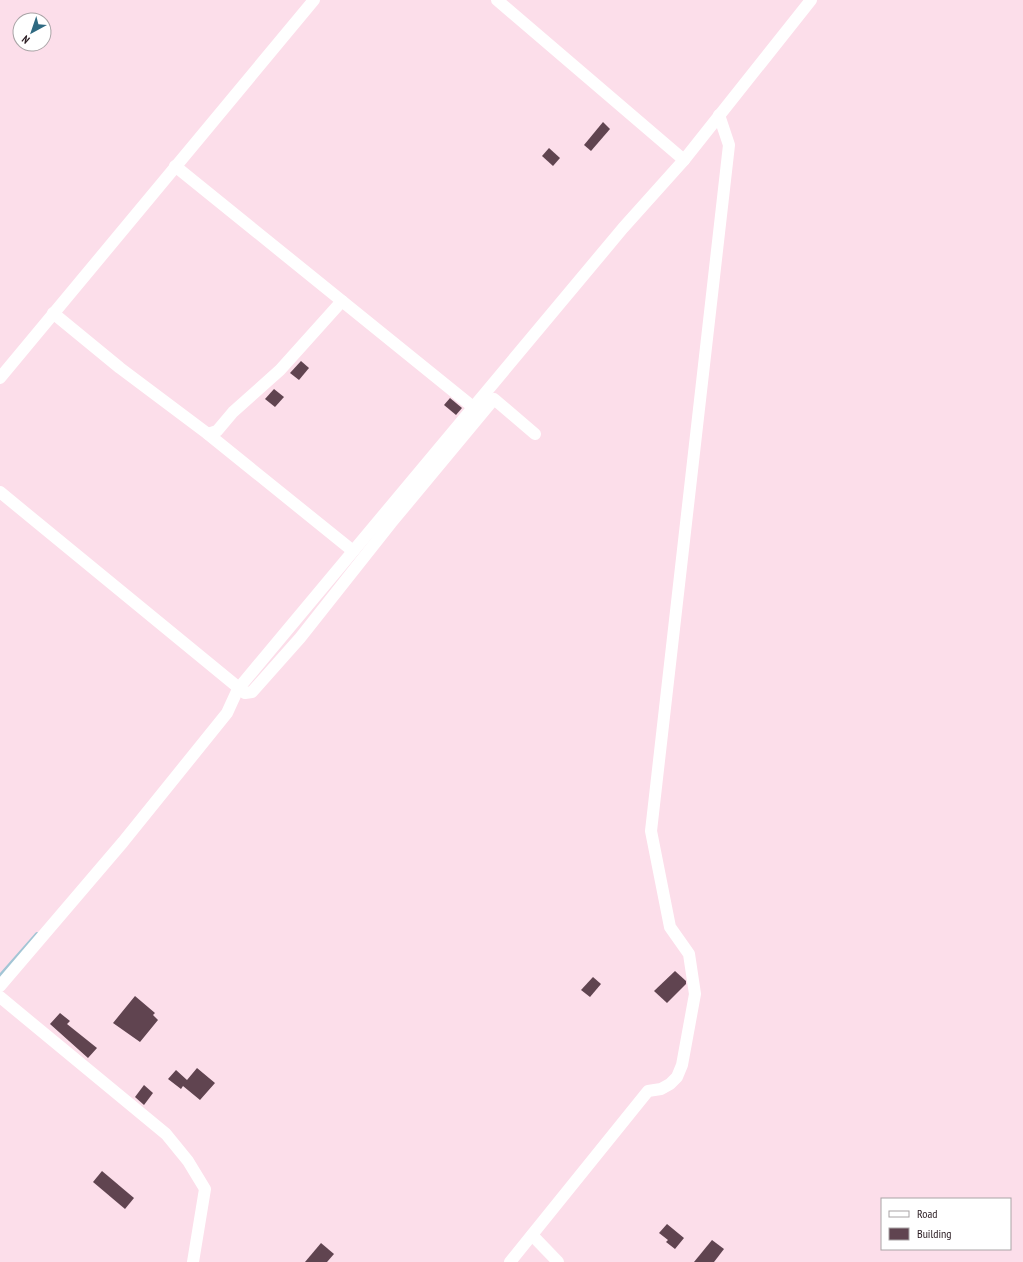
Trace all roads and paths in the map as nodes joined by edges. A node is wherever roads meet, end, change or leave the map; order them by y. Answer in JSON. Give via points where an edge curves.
{"nodes":[{"id":1,"x":314,"y":0,"type":"edge"},
{"id":2,"x":497,"y":0,"type":"edge"},
{"id":3,"x":811,"y":0,"type":"edge"},
{"id":4,"x":720,"y":115,"type":"junction"},
{"id":5,"x":684,"y":160,"type":"junction"},
{"id":6,"x":175,"y":166,"type":"junction"},
{"id":7,"x":342,"y":301,"type":"junction"},
{"id":8,"x":53,"y":313,"type":"junction"},
{"id":9,"x":0,"y":378,"type":"edge"},
{"id":10,"x":473,"y":407,"type":"junction"},
{"id":11,"x":208,"y":434,"type":"junction"},
{"id":12,"x":535,"y":434,"type":"dead end"},
{"id":13,"x":0,"y":492,"type":"edge"},
{"id":14,"x":353,"y":551,"type":"junction"},
{"id":15,"x":238,"y":689,"type":"junction"},
{"id":16,"x":0,"y":986,"type":"edge"},
{"id":17,"x":0,"y":997,"type":"edge"},
{"id":18,"x":532,"y":1235,"type":"junction"},
{"id":19,"x":194,"y":1262,"type":"edge"},
{"id":20,"x":510,"y":1262,"type":"edge"},
{"id":21,"x":558,"y":1262,"type":"edge"}],
"edges":[{"from":1,"to":6,"type":"street"},
{"from":2,"to":5,"type":"street"},
{"from":3,"to":4,"type":"street"},
{"from":4,"to":5,"type":"street"},
{"from":4,"to":18,"type":"street","via":[[729,145],[651,831],[670,927],[689,954],[695,994],[682,1065],[677,1077],[662,1089],[648,1091]]},
{"from":5,"to":10,"type":"street","via":[[623,228]]},
{"from":6,"to":7,"type":"street"},
{"from":6,"to":8,"type":"street"},
{"from":7,"to":10,"type":"street"},
{"from":7,"to":11,"type":"street","via":[[280,370],[233,412],[216,431]]},
{"from":8,"to":9,"type":"street"},
{"from":8,"to":11,"type":"street","via":[[120,368]]},
{"from":10,"to":14,"type":"street"},
{"from":11,"to":14,"type":"street"},
{"from":12,"to":15,"type":"street","via":[[494,400],[391,523],[300,638],[252,692],[245,693]]},
{"from":13,"to":15,"type":"street"},
{"from":14,"to":15,"type":"street"},
{"from":15,"to":16,"type":"street","via":[[227,713],[123,842]]},
{"from":17,"to":19,"type":"street","via":[[166,1134],[188,1161],[206,1189]]},
{"from":18,"to":20,"type":"street"},
{"from":18,"to":21,"type":"street"}]}
